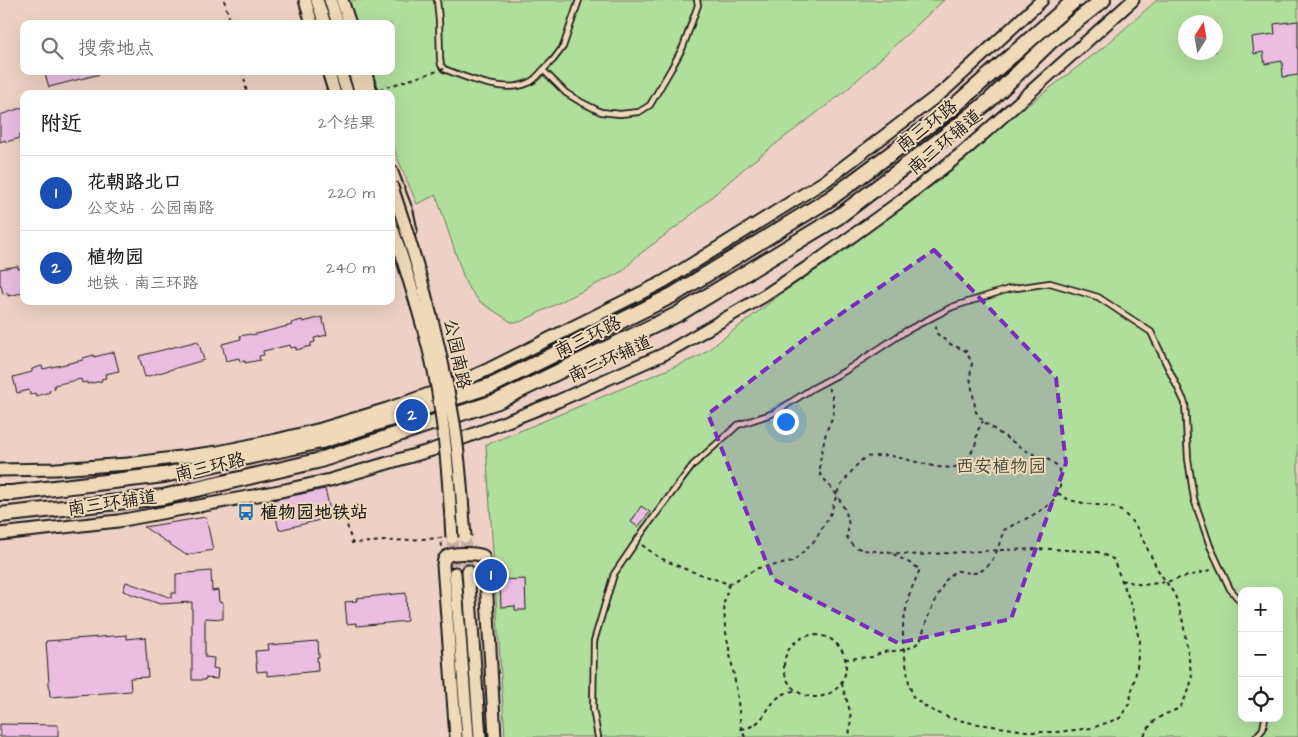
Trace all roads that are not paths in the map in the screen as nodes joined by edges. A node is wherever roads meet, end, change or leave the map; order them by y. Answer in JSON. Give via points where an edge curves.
{"nodes":[{"id":1,"x":305,"y":0,"type":"edge"},
{"id":2,"x":317,"y":0,"type":"edge"},
{"id":3,"x":330,"y":0,"type":"edge"},
{"id":4,"x":342,"y":0,"type":"edge"},
{"id":5,"x":437,"y":0,"type":"edge"},
{"id":6,"x":579,"y":0,"type":"edge"},
{"id":7,"x":697,"y":0,"type":"edge"},
{"id":8,"x":1042,"y":0,"type":"edge"},
{"id":9,"x":1075,"y":0,"type":"edge"},
{"id":10,"x":1103,"y":0,"type":"edge"},
{"id":11,"x":1134,"y":0,"type":"edge"},
{"id":12,"x":311,"y":20,"type":"edge"},
{"id":13,"x":323,"y":20,"type":"edge"},
{"id":14,"x":337,"y":20,"type":"edge"},
{"id":15,"x":349,"y":20,"type":"edge"},
{"id":16,"x":543,"y":70,"type":"junction"},
{"id":17,"x":329,"y":75,"type":"edge"},
{"id":18,"x":341,"y":75,"type":"edge"},
{"id":19,"x":355,"y":75,"type":"edge"},
{"id":20,"x":366,"y":75,"type":"edge"},
{"id":21,"x":334,"y":90,"type":"edge"},
{"id":22,"x":347,"y":90,"type":"edge"},
{"id":23,"x":361,"y":90,"type":"edge"},
{"id":24,"x":371,"y":90,"type":"edge"},
{"id":25,"x":395,"y":180,"type":"edge"},
{"id":26,"x":395,"y":196,"type":"edge"},
{"id":27,"x":395,"y":236,"type":"edge"},
{"id":28,"x":395,"y":246,"type":"edge"},
{"id":29,"x":451,"y":386,"type":"junction"},
{"id":30,"x":440,"y":391,"type":"junction"},
{"id":31,"x":0,"y":470,"type":"edge"},
{"id":32,"x":0,"y":493,"type":"edge"},
{"id":33,"x":0,"y":515,"type":"edge"},
{"id":34,"x":0,"y":534,"type":"edge"},
{"id":35,"x":465,"y":537,"type":"tunnel mouth"},
{"id":36,"x":452,"y":538,"type":"tunnel mouth"},
{"id":37,"x":468,"y":572,"type":"tunnel mouth"},
{"id":38,"x":455,"y":573,"type":"tunnel mouth"},
{"id":39,"x":1238,"y":598,"type":"edge"},
{"id":40,"x":1264,"y":722,"type":"edge"},
{"id":41,"x":456,"y":737,"type":"edge"},
{"id":42,"x":468,"y":737,"type":"edge"},
{"id":43,"x":480,"y":737,"type":"edge"},
{"id":44,"x":495,"y":737,"type":"edge"},
{"id":45,"x":598,"y":737,"type":"edge"},
{"id":46,"x":1256,"y":737,"type":"edge"}],
"edges":[{"from":1,"to":12,"type":"main road"},
{"from":2,"to":13,"type":"main road"},
{"from":3,"to":14,"type":"main road"},
{"from":4,"to":15,"type":"main road"},
{"from":5,"to":16,"type":"lane","via":[[440,58],[444,69],[499,86],[529,83]]},
{"from":6,"to":16,"type":"lane","via":[[563,46]]},
{"from":7,"to":16,"type":"lane","via":[[698,5],[672,70],[650,105],[639,112],[601,112],[566,92]]},
{"from":8,"to":29,"type":"main road","name":"南三环辅道","via":[[946,89],[825,181],[663,282]]},
{"from":9,"to":32,"type":"highway","name":"南三环路","bridge":true,"via":[[952,108],[831,198],[673,296],[493,385],[321,441],[164,474]]},
{"from":10,"to":33,"type":"highway","name":"南三环路","via":[[1051,42],[989,101],[830,222],[678,314],[498,400],[308,464],[163,497]]},
{"from":11,"to":34,"type":"main road","name":"南三环辅道","via":[[962,153],[898,203],[764,296],[664,354],[558,401],[432,450],[330,480],[118,521]]},
{"from":17,"to":21,"type":"main road"},
{"from":18,"to":22,"type":"main road"},
{"from":19,"to":23,"type":"main road"},
{"from":20,"to":24,"type":"main road"},
{"from":25,"to":29,"type":"main road","via":[[407,212]]},
{"from":26,"to":35,"type":"main road","name":"公园南路","bridge":true,"via":[[423,285],[444,373],[454,424]]},
{"from":27,"to":36,"type":"main road","name":"公园南路","bridge":true,"via":[[434,371],[441,410]]},
{"from":28,"to":30,"type":"main road"},
{"from":29,"to":30,"type":"main road","name":"南三环辅道"},
{"from":30,"to":31,"type":"main road","name":"南三环辅道","via":[[321,428],[218,452],[128,464]]},
{"from":37,"to":43,"type":"main road"},
{"from":38,"to":42,"type":"main road"},
{"from":39,"to":45,"type":"lane","via":[[1230,589],[1210,546],[1194,499],[1188,458],[1186,403],[1151,332],[1098,297],[1050,284],[1010,289],[952,307],[906,331],[774,413],[738,425],[693,465],[614,574],[594,641],[593,709]]},
{"from":40,"to":46,"type":"lane"},
{"from":41,"to":44,"type":"main road","via":[[443,565],[450,555],[478,553],[485,559]]}]}
